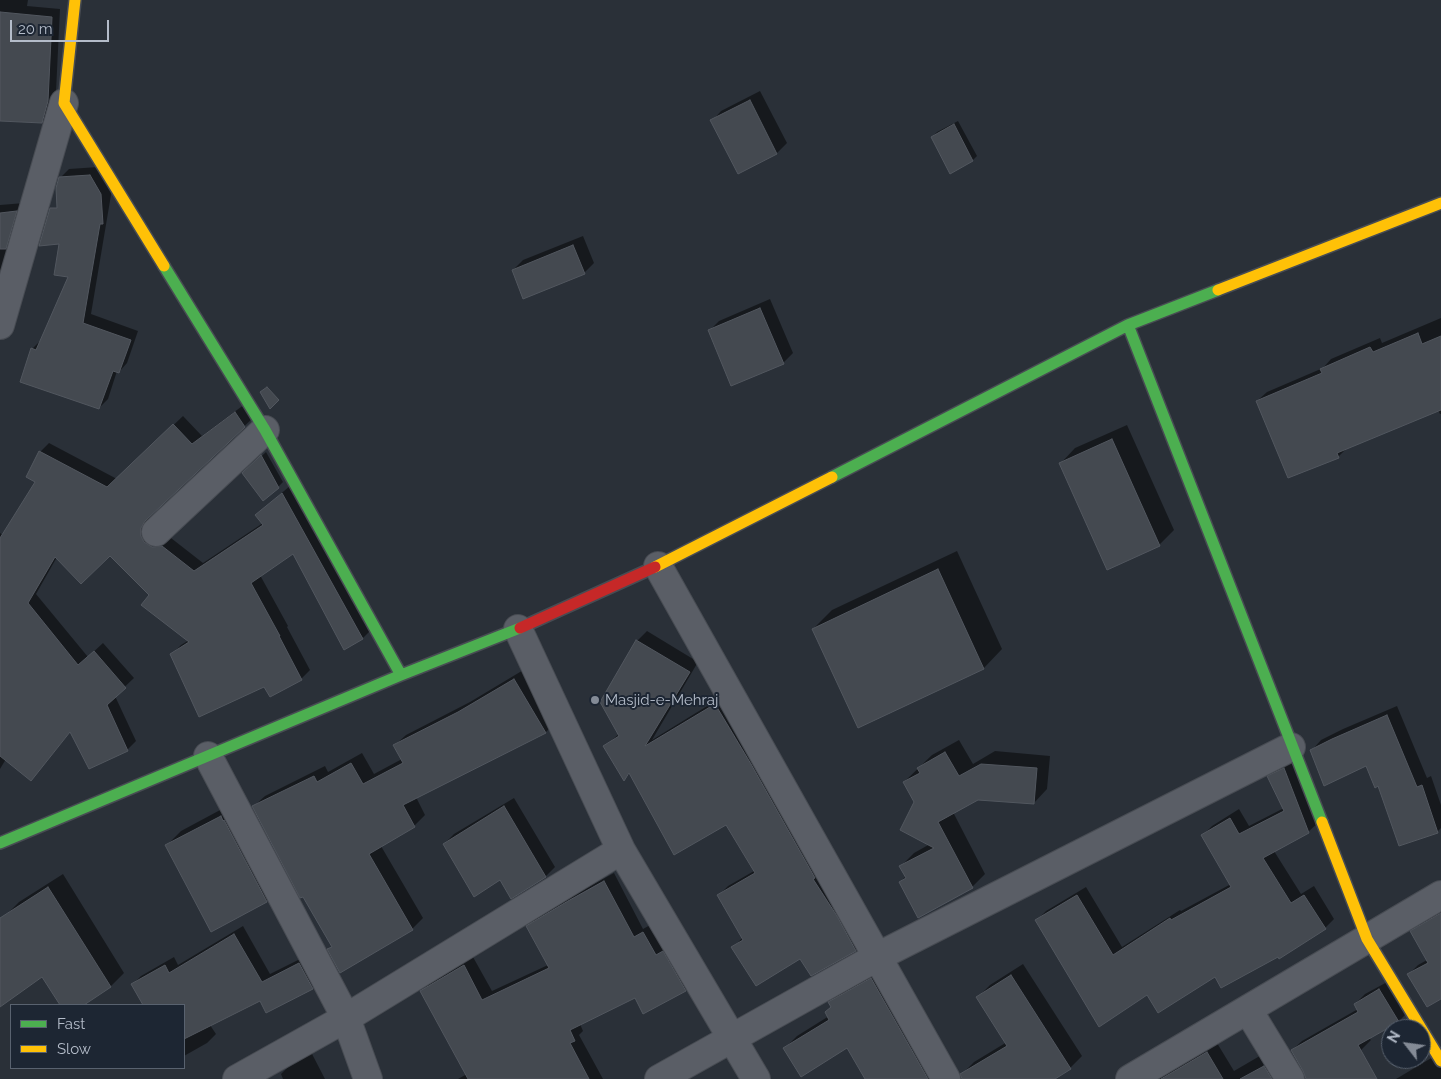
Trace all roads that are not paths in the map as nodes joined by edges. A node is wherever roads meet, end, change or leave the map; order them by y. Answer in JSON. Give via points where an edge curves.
{"nodes":[{"id":1,"x":75,"y":0,"type":"edge"},
{"id":2,"x":64,"y":103,"type":"junction"},
{"id":3,"x":1441,"y":203,"type":"edge"},
{"id":4,"x":0,"y":325,"type":"edge"},
{"id":5,"x":1128,"y":325,"type":"junction"},
{"id":6,"x":265,"y":430,"type":"junction"},
{"id":7,"x":156,"y":532,"type":"dead end"},
{"id":8,"x":658,"y":566,"type":"junction"},
{"id":9,"x":518,"y":630,"type":"junction"},
{"id":10,"x":401,"y":675,"type":"junction"},
{"id":11,"x":1291,"y":747,"type":"junction"},
{"id":12,"x":208,"y":756,"type":"junction"},
{"id":13,"x":0,"y":843,"type":"edge"},
{"id":14,"x":622,"y":850,"type":"junction"},
{"id":15,"x":1441,"y":895,"type":"edge"},
{"id":16,"x":1367,"y":939,"type":"junction"},
{"id":17,"x":877,"y":957,"type":"junction"},
{"id":18,"x":1248,"y":1010,"type":"junction"},
{"id":19,"x":346,"y":1018,"type":"junction"},
{"id":20,"x":731,"y":1039,"type":"junction"},
{"id":21,"x":1441,"y":1061,"type":"edge"},
{"id":22,"x":237,"y":1079,"type":"edge"},
{"id":23,"x":368,"y":1079,"type":"edge"},
{"id":24,"x":659,"y":1079,"type":"edge"},
{"id":25,"x":756,"y":1079,"type":"edge"},
{"id":26,"x":946,"y":1079,"type":"edge"},
{"id":27,"x":1130,"y":1079,"type":"edge"},
{"id":28,"x":1290,"y":1079,"type":"edge"}],
"edges":[{"from":1,"to":2,"type":"main road"},
{"from":2,"to":4,"type":"street"},
{"from":2,"to":6,"type":"main road"},
{"from":3,"to":5,"type":"main road"},
{"from":5,"to":8,"type":"main road"},
{"from":5,"to":11,"type":"main road"},
{"from":6,"to":7,"type":"street"},
{"from":6,"to":10,"type":"main road"},
{"from":8,"to":9,"type":"main road"},
{"from":8,"to":17,"type":"street"},
{"from":9,"to":10,"type":"main road"},
{"from":9,"to":14,"type":"street"},
{"from":10,"to":12,"type":"main road"},
{"from":11,"to":16,"type":"main road"},
{"from":11,"to":17,"type":"street"},
{"from":12,"to":13,"type":"main road"},
{"from":12,"to":19,"type":"street"},
{"from":14,"to":19,"type":"street"},
{"from":14,"to":20,"type":"street"},
{"from":15,"to":16,"type":"street"},
{"from":16,"to":18,"type":"street"},
{"from":16,"to":21,"type":"main road"},
{"from":17,"to":20,"type":"street"},
{"from":17,"to":26,"type":"street"},
{"from":18,"to":27,"type":"street"},
{"from":18,"to":28,"type":"street"},
{"from":19,"to":22,"type":"street"},
{"from":19,"to":23,"type":"street"},
{"from":20,"to":24,"type":"street"},
{"from":20,"to":25,"type":"street"}]}
